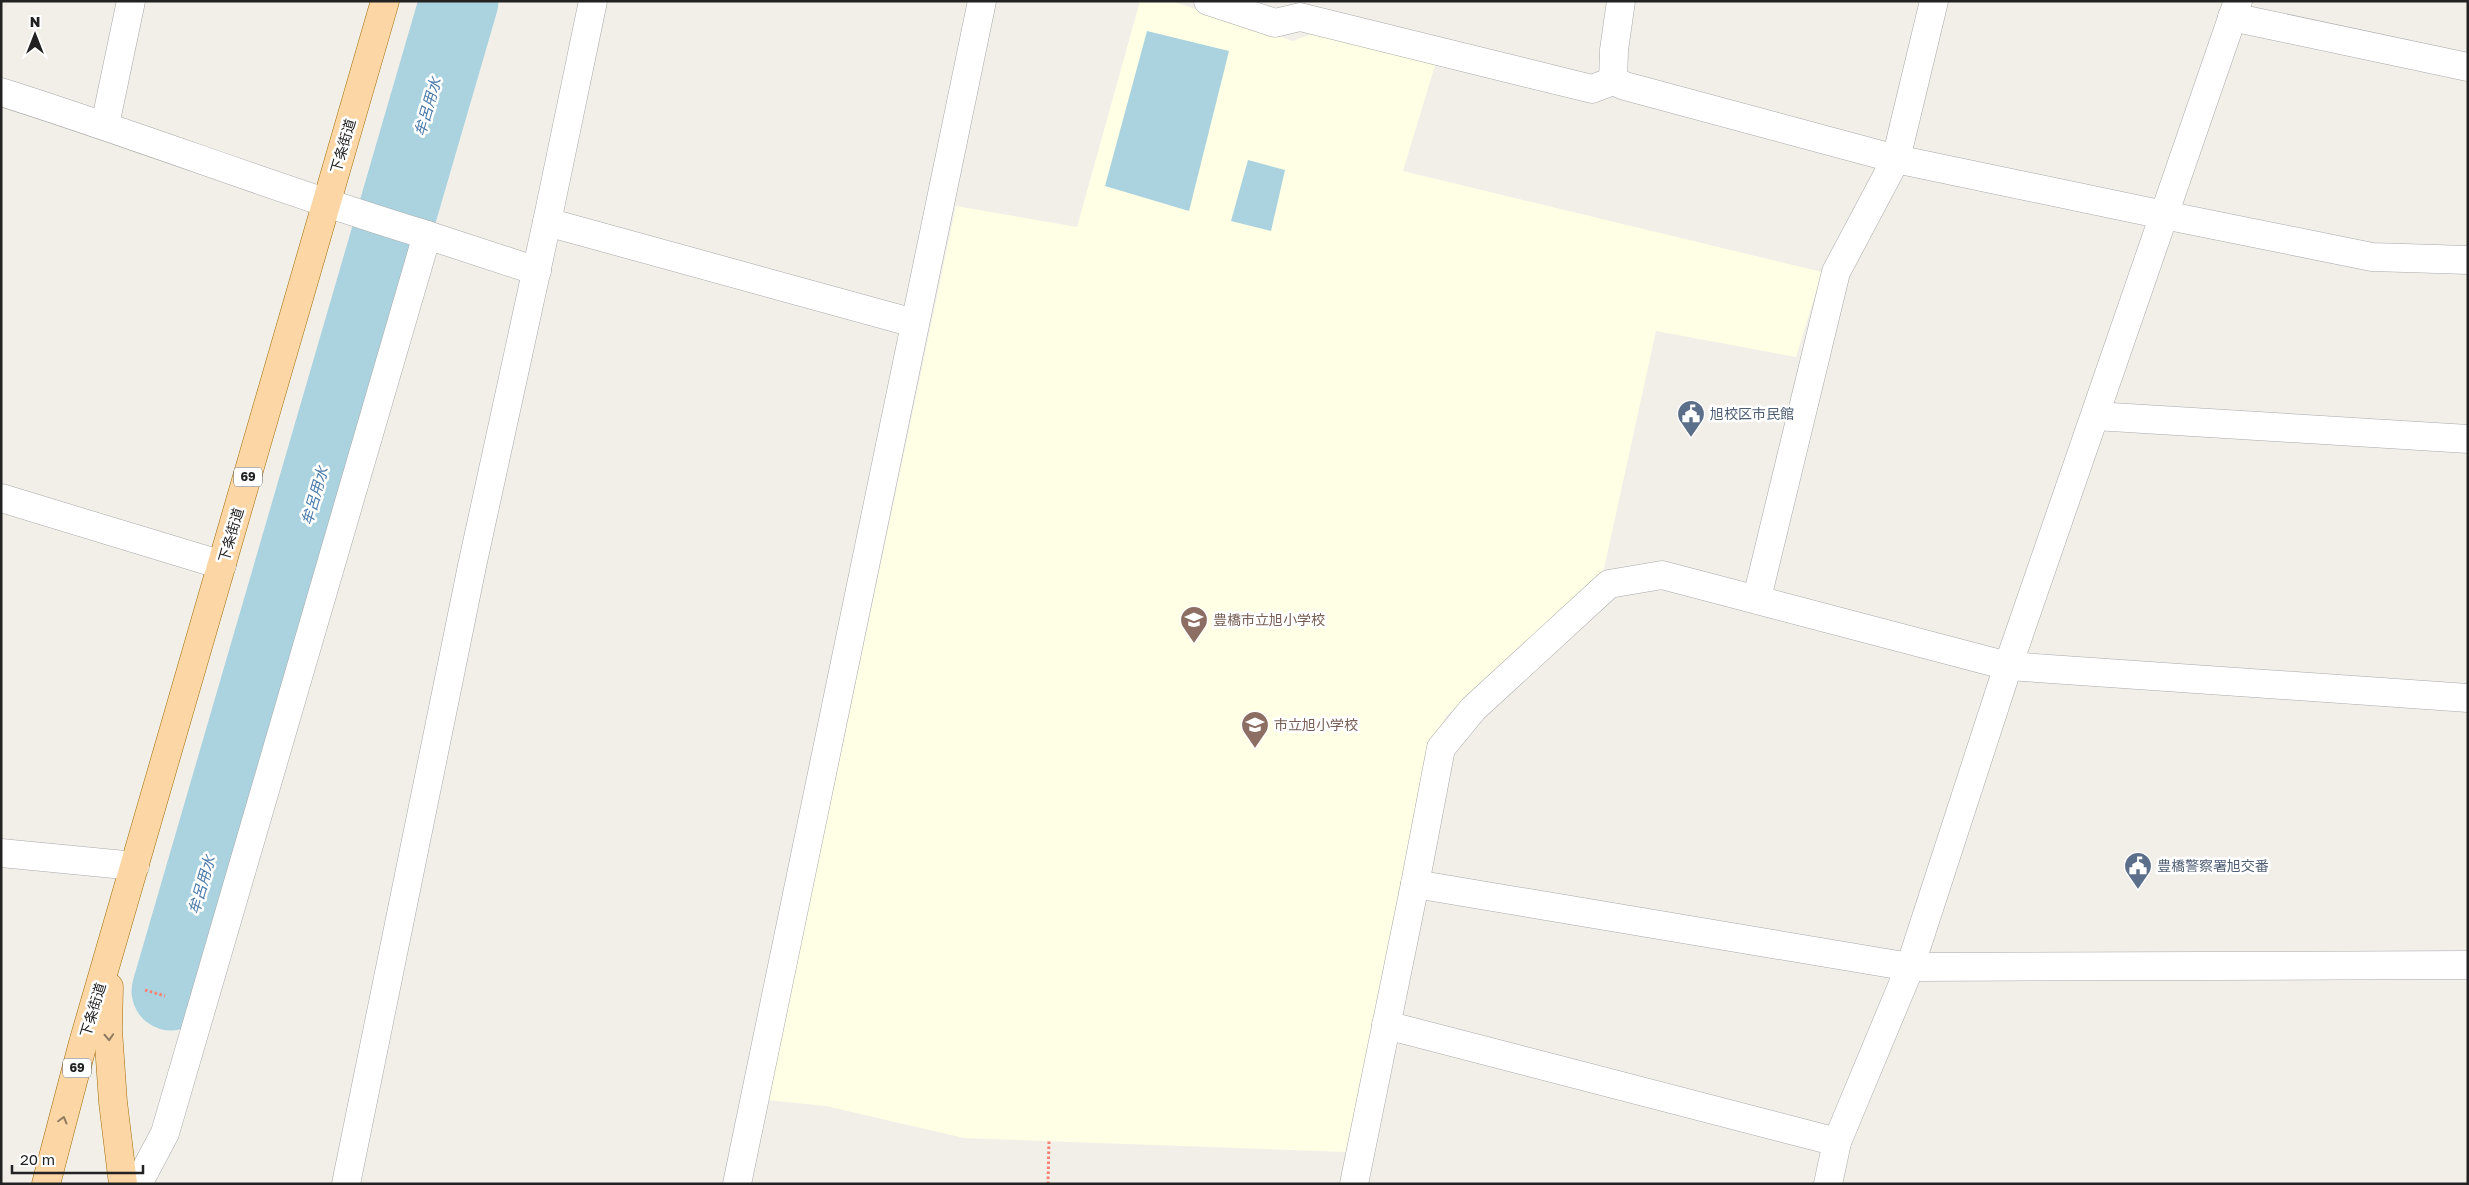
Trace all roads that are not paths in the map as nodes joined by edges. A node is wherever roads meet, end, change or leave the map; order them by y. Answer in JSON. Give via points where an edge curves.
{"nodes":[{"id":1,"x":131,"y":1,"type":"edge"},
{"id":2,"x":385,"y":1,"type":"edge"},
{"id":3,"x":592,"y":1,"type":"edge"},
{"id":4,"x":982,"y":1,"type":"edge"},
{"id":5,"x":1208,"y":1,"type":"edge"},
{"id":6,"x":1621,"y":1,"type":"edge"},
{"id":7,"x":1934,"y":1,"type":"edge"},
{"id":8,"x":1302,"y":9,"type":"edge"},
{"id":9,"x":2235,"y":9,"type":"edge"},
{"id":10,"x":2468,"y":67,"type":"edge"},
{"id":11,"x":1613,"y":80,"type":"junction"},
{"id":12,"x":1,"y":92,"type":"edge"},
{"id":13,"x":105,"y":125,"type":"junction"},
{"id":14,"x":1896,"y":159,"type":"junction"},
{"id":15,"x":327,"y":203,"type":"junction"},
{"id":16,"x":2164,"y":215,"type":"junction"},
{"id":17,"x":547,"y":222,"type":"junction"},
{"id":18,"x":428,"y":235,"type":"junction"},
{"id":19,"x":2468,"y":260,"type":"edge"},
{"id":20,"x":537,"y":271,"type":"junction"},
{"id":21,"x":914,"y":323,"type":"junction"},
{"id":22,"x":2095,"y":416,"type":"junction"},
{"id":23,"x":2468,"y":439,"type":"edge"},
{"id":24,"x":1,"y":498,"type":"edge"},
{"id":25,"x":222,"y":565,"type":"junction"},
{"id":26,"x":1757,"y":598,"type":"junction"},
{"id":27,"x":2008,"y":666,"type":"junction"},
{"id":28,"x":2468,"y":698,"type":"edge"},
{"id":29,"x":1,"y":853,"type":"edge"},
{"id":30,"x":135,"y":866,"type":"junction"},
{"id":31,"x":1415,"y":884,"type":"junction"},
{"id":32,"x":110,"y":954,"type":"junction"},
{"id":33,"x":2468,"y":965,"type":"edge"},
{"id":34,"x":1910,"y":966,"type":"junction"},
{"id":35,"x":1386,"y":1025,"type":"junction"},
{"id":36,"x":1837,"y":1142,"type":"junction"},
{"id":37,"x":46,"y":1184,"type":"edge"},
{"id":38,"x":123,"y":1184,"type":"edge"},
{"id":39,"x":138,"y":1184,"type":"edge"},
{"id":40,"x":346,"y":1184,"type":"edge"},
{"id":41,"x":737,"y":1184,"type":"edge"},
{"id":42,"x":1354,"y":1184,"type":"edge"},
{"id":43,"x":1828,"y":1184,"type":"edge"}],
"edges":[{"from":1,"to":13,"type":"street"},
{"from":2,"to":15,"type":"main road","name":"下条街道","number":"69"},
{"from":3,"to":17,"type":"street"},
{"from":4,"to":21,"type":"street"},
{"from":5,"to":8,"type":"street","via":[[1275,23]]},
{"from":6,"to":11,"type":"street"},
{"from":7,"to":14,"type":"street"},
{"from":8,"to":11,"type":"street","via":[[1592,89]]},
{"from":9,"to":10,"type":"street"},
{"from":9,"to":16,"type":"street"},
{"from":11,"to":14,"type":"street","via":[[1625,86]]},
{"from":12,"to":13,"type":"street"},
{"from":13,"to":15,"type":"street"},
{"from":14,"to":16,"type":"street"},
{"from":14,"to":26,"type":"street","via":[[1836,272]]},
{"from":15,"to":18,"type":"street"},
{"from":15,"to":25,"type":"main road","name":"下条街道","number":"69"},
{"from":16,"to":19,"type":"street","via":[[2372,257]]},
{"from":16,"to":22,"type":"street"},
{"from":17,"to":20,"type":"street"},
{"from":17,"to":21,"type":"street"},
{"from":18,"to":20,"type":"street"},
{"from":18,"to":39,"type":"street","via":[[165,1133]]},
{"from":20,"to":40,"type":"street","via":[[472,566]]},
{"from":21,"to":41,"type":"street"},
{"from":22,"to":23,"type":"street"},
{"from":22,"to":27,"type":"street"},
{"from":24,"to":25,"type":"street"},
{"from":25,"to":30,"type":"main road","name":"下条街道","number":"69"},
{"from":26,"to":27,"type":"street"},
{"from":26,"to":31,"type":"street","via":[[1738,596],[1662,575],[1609,584],[1474,708],[1440,748]]},
{"from":27,"to":28,"type":"street"},
{"from":27,"to":34,"type":"street"},
{"from":29,"to":30,"type":"street"},
{"from":30,"to":32,"type":"main road","name":"下条街道","number":"69"},
{"from":31,"to":34,"type":"street"},
{"from":31,"to":35,"type":"street"},
{"from":37,"to":32,"type":"main road","name":"下条街道","number":"69","one_way":true},
{"from":32,"to":38,"type":"main road","name":"下条街道","number":"69","one_way":true,"via":[[108,1030]]},
{"from":33,"to":34,"type":"street"},
{"from":34,"to":36,"type":"street"},
{"from":35,"to":36,"type":"street"},
{"from":35,"to":42,"type":"street"},
{"from":36,"to":43,"type":"street"}]}
